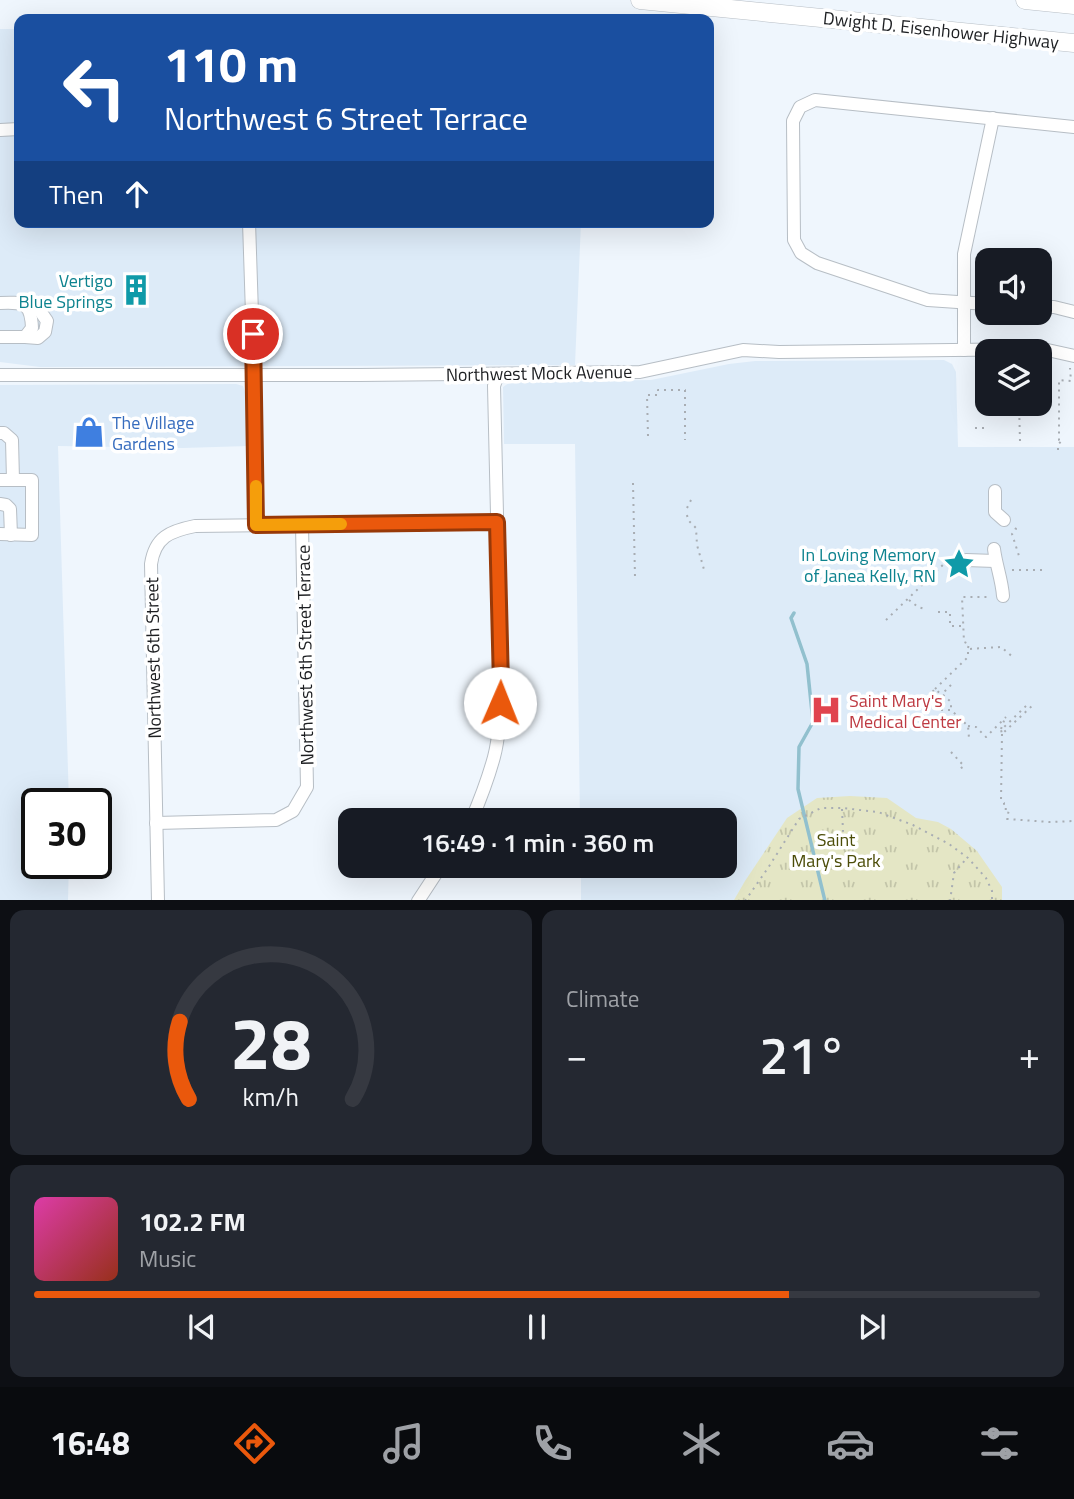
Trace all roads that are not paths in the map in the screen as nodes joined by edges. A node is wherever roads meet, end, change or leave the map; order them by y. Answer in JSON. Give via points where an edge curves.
{"nodes":[{"id":1,"x":640,"y":0,"type":"edge"},
{"id":2,"x":1025,"y":0,"type":"edge"},
{"id":3,"x":1074,"y":5,"type":"edge"},
{"id":4,"x":1074,"y":43,"type":"edge"},
{"id":5,"x":993,"y":118,"type":"junction"},
{"id":6,"x":1074,"y":127,"type":"edge"},
{"id":7,"x":249,"y":228,"type":"edge"},
{"id":8,"x":964,"y":302,"type":"junction"},
{"id":9,"x":0,"y":303,"type":"edge"},
{"id":10,"x":975,"y":303,"type":"edge"},
{"id":11,"x":1052,"y":307,"type":"edge"},
{"id":12,"x":1074,"y":312,"type":"edge"},
{"id":13,"x":0,"y":337,"type":"edge"},
{"id":14,"x":964,"y":350,"type":"junction"},
{"id":15,"x":1072,"y":362,"type":"edge"},
{"id":16,"x":498,"y":374,"type":"junction"},
{"id":17,"x":0,"y":375,"type":"edge"},
{"id":18,"x":254,"y":375,"type":"junction"},
{"id":19,"x":0,"y":433,"type":"edge"},
{"id":20,"x":6,"y":480,"type":"edge"},
{"id":21,"x":995,"y":491,"type":"dead end"},
{"id":22,"x":0,"y":504,"type":"edge"},
{"id":23,"x":1004,"y":520,"type":"road end"},
{"id":24,"x":497,"y":522,"type":"junction"},
{"id":25,"x":256,"y":525,"type":"junction"},
{"id":26,"x":302,"y":525,"type":"junction"},
{"id":27,"x":5,"y":534,"type":"edge"},
{"id":28,"x":963,"y":562,"type":"road end"},
{"id":29,"x":1003,"y":596,"type":"road end"},
{"id":30,"x":476,"y":808,"type":"edge"},
{"id":31,"x":156,"y":823,"type":"junction"},
{"id":32,"x":433,"y":878,"type":"edge"},
{"id":33,"x":158,"y":900,"type":"edge"},
{"id":34,"x":419,"y":900,"type":"edge"}],
"edges":[{"from":1,"to":4,"type":"highway","name":"Dwight D. Eisenhower Highway"},
{"from":2,"to":3,"type":"highway"},
{"from":5,"to":6,"type":"street"},
{"from":5,"to":8,"type":"street","via":[[964,254]]},
{"from":5,"to":8,"type":"street","via":[[815,100],[800,107],[793,121],[794,240],[801,253],[817,264],[929,300]]},
{"from":7,"to":18,"type":"street"},
{"from":8,"to":10,"type":"street"},
{"from":8,"to":14,"type":"street"},
{"from":9,"to":13,"type":"street","via":[[19,302],[25,307],[36,339]]},
{"from":11,"to":12,"type":"street"},
{"from":14,"to":15,"type":"street","name":"Northwest Mock Avenue","via":[[1044,349]]},
{"from":14,"to":16,"type":"street","name":"Northwest Mock Avenue","via":[[743,351],[640,372]]},
{"from":16,"to":18,"type":"street","name":"Northwest Mock Avenue"},
{"from":16,"to":24,"type":"street","via":[[494,386]]},
{"from":17,"to":18,"type":"street","name":"Northwest Mock Avenue"},
{"from":18,"to":25,"type":"street"},
{"from":19,"to":20,"type":"street","via":[[12,440]]},
{"from":20,"to":27,"type":"street","via":[[32,480],[32,535]]},
{"from":21,"to":23,"type":"street","via":[[995,512]]},
{"from":22,"to":27,"type":"street","via":[[10,509]]},
{"from":24,"to":26,"type":"street","name":"Northwest 6th Street"},
{"from":24,"to":30,"type":"street","via":[[499,722],[495,755]]},
{"from":25,"to":26,"type":"street","name":"Northwest 6th Street"},
{"from":25,"to":31,"type":"street","name":"Northwest 6th Street","via":[[175,530],[153,551]]},
{"from":26,"to":31,"type":"street","name":"Northwest 6th Street Terrace","via":[[307,788],[293,811],[276,820]]},
{"from":28,"to":29,"type":"street","via":[[998,560]]},
{"from":31,"to":33,"type":"street","name":"Northwest 6th Street"},
{"from":32,"to":34,"type":"street"}]}
